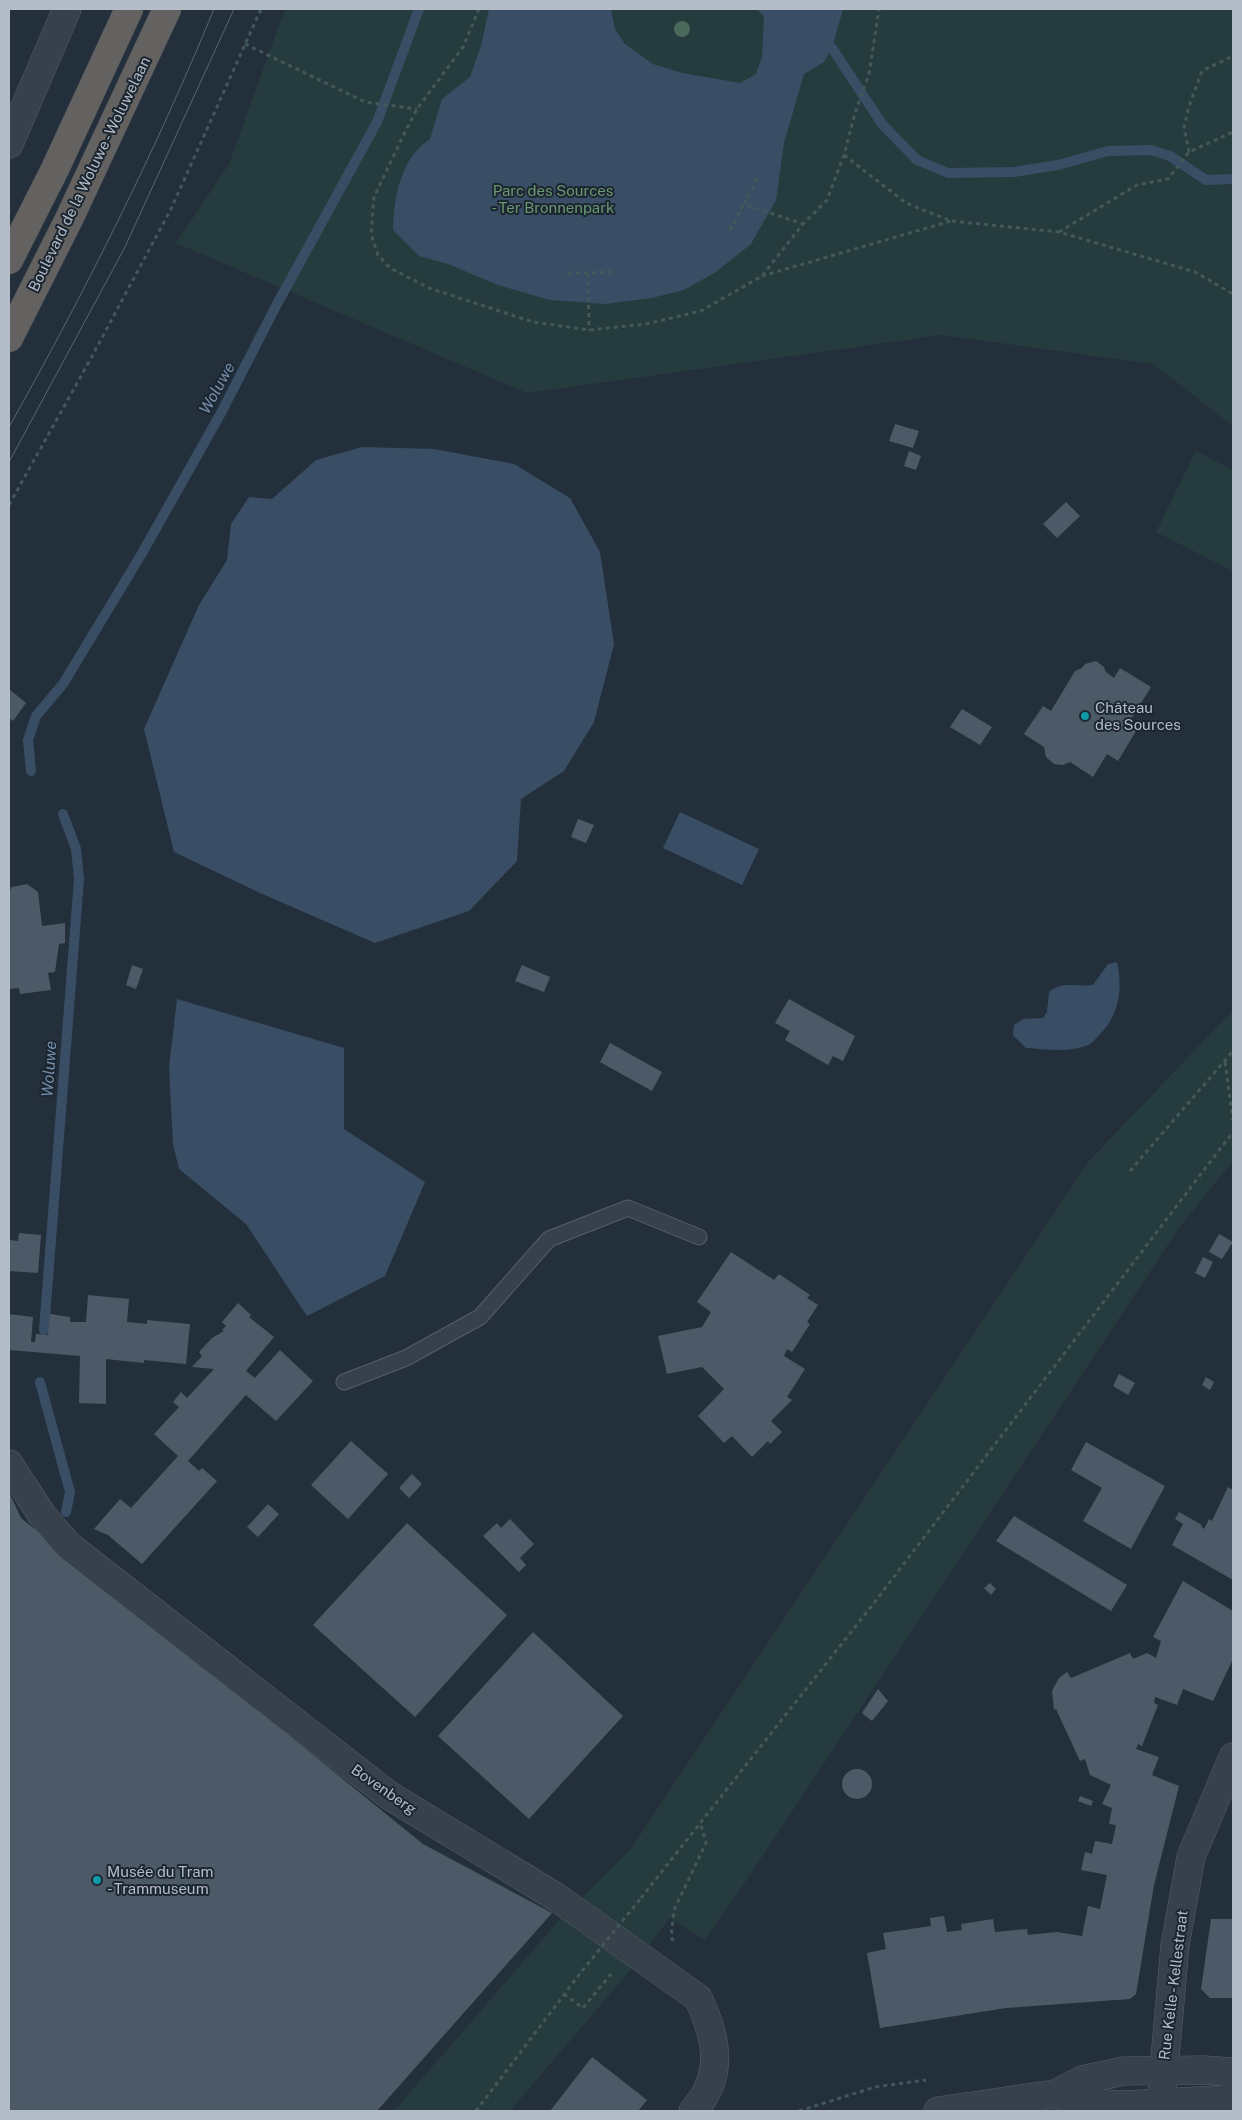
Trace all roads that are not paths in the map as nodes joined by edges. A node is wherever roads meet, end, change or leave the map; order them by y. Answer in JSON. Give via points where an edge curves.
{"nodes":[{"id":1,"x":67,"y":9,"type":"edge"},
{"id":2,"x":129,"y":9,"type":"edge"},
{"id":3,"x":166,"y":9,"type":"edge"},
{"id":4,"x":9,"y":144,"type":"edge"},
{"id":5,"x":9,"y":260,"type":"edge"},
{"id":6,"x":9,"y":338,"type":"edge"},
{"id":7,"x":699,"y":1237,"type":"dead end"},
{"id":8,"x":344,"y":1382,"type":"dead end"},
{"id":9,"x":9,"y":1464,"type":"edge"},
{"id":10,"x":1233,"y":1757,"type":"edge"},
{"id":11,"x":1163,"y":2072,"type":"junction"},
{"id":12,"x":1233,"y":2072,"type":"edge"},
{"id":13,"x":1233,"y":2099,"type":"edge"},
{"id":14,"x":1050,"y":2100,"type":"edge"},
{"id":15,"x":1161,"y":2103,"type":"junction"},
{"id":16,"x":693,"y":2111,"type":"edge"},
{"id":17,"x":938,"y":2111,"type":"edge"}],
"edges":[{"from":1,"to":4,"type":"street"},
{"from":2,"to":5,"type":"highway"},
{"from":3,"to":6,"type":"highway","name":"Boulevard de la Woluwe - Woluwelaan","via":[[69,219]]},
{"from":7,"to":8,"type":"lane","via":[[628,1208],[549,1239],[480,1317],[406,1358]]},
{"from":9,"to":16,"type":"street","name":"Bovenberg","via":[[42,1515],[69,1546],[390,1796],[556,1897],[698,1998],[710,2023],[714,2054],[712,2083]]},
{"from":10,"to":11,"type":"street","name":"Rue Kelle - Kellestraat","via":[[1191,1857],[1175,1945]]},
{"from":11,"to":12,"type":"street"},
{"from":11,"to":14,"type":"street","via":[[1124,2071],[1082,2080]]},
{"from":11,"to":15,"type":"street","name":"Rue Kelle - Kellestraat"},
{"from":13,"to":15,"type":"street"},
{"from":14,"to":15,"type":"street"},
{"from":14,"to":17,"type":"street"}]}
